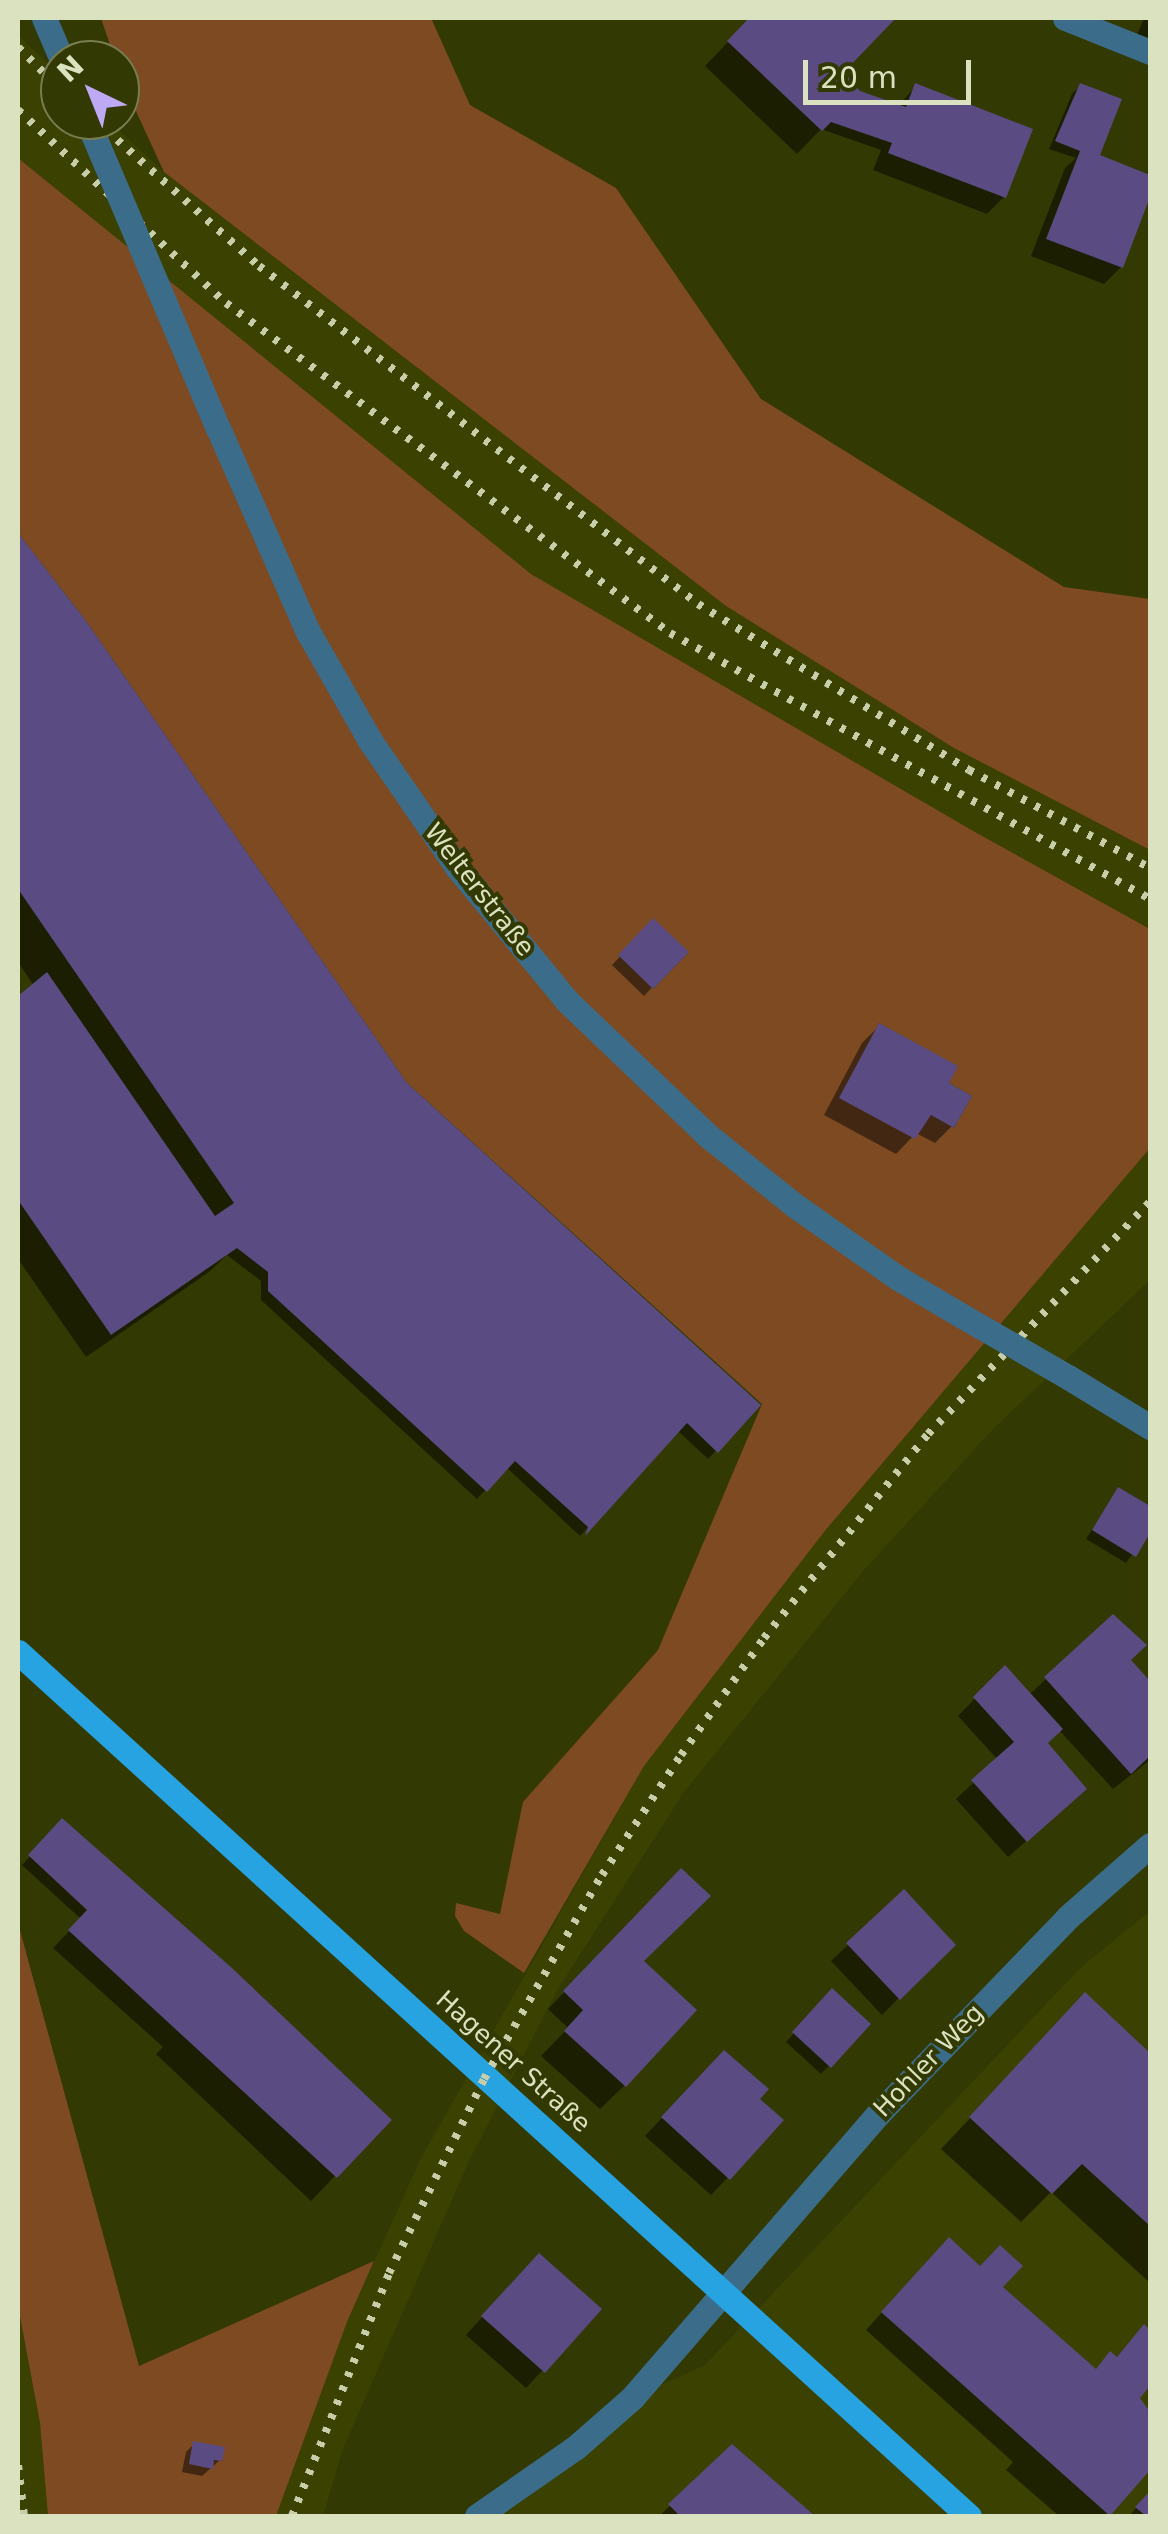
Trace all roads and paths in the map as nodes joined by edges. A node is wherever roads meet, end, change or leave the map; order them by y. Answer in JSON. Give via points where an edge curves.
{"nodes":[{"id":1,"x":1065,"y":18,"type":"edge"},
{"id":2,"x":1150,"y":52,"type":"edge"},
{"id":3,"x":96,"y":140,"type":"edge"},
{"id":4,"x":1150,"y":1426,"type":"edge"},
{"id":5,"x":18,"y":1652,"type":"edge"},
{"id":6,"x":1150,"y":1845,"type":"edge"},
{"id":7,"x":721,"y":2292,"type":"junction"},
{"id":8,"x":477,"y":2516,"type":"edge"},
{"id":9,"x":969,"y":2516,"type":"edge"}],
"edges":[{"from":1,"to":2,"type":"street"},
{"from":3,"to":4,"type":"street","name":"Welterstraße","bridge":true,"via":[[307,630],[371,742],[458,866],[567,1001],[722,1147],[870,1258]]},
{"from":5,"to":7,"type":"main road","name":"Hagener Straße"},
{"from":6,"to":7,"type":"street","name":"Hohler Weg","via":[[1068,1917],[878,2114]]},
{"from":7,"to":8,"type":"street","name":"Hohler Weg","via":[[632,2398],[575,2448]]},
{"from":7,"to":9,"type":"main road","name":"Hagener Straße"}]}
